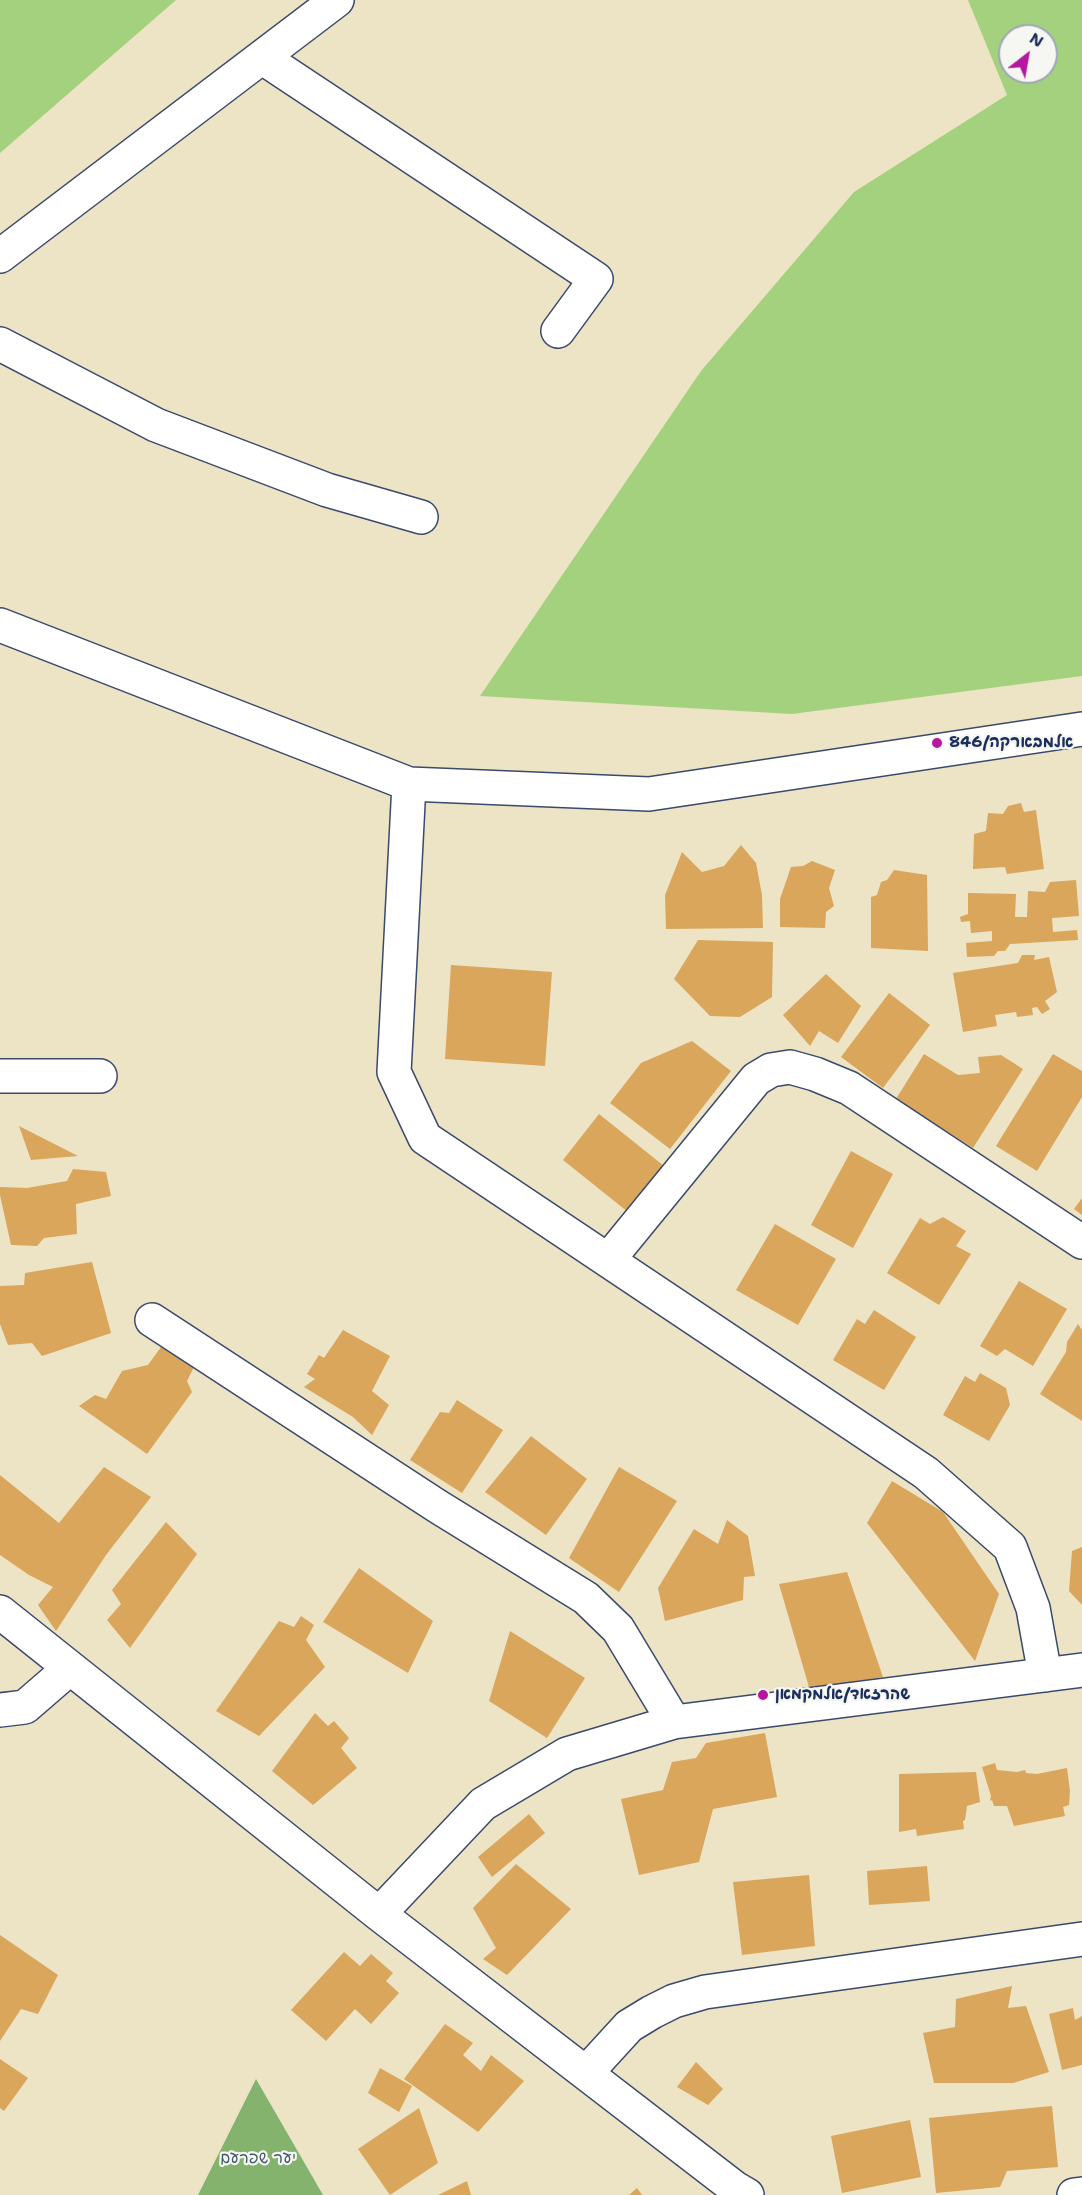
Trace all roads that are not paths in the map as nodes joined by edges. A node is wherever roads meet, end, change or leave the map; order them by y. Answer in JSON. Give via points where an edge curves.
{"nodes":[{"id":1,"x":337,"y":0,"type":"edge"},
{"id":2,"x":263,"y":58,"type":"junction"},
{"id":3,"x":0,"y":256,"type":"edge"},
{"id":4,"x":558,"y":332,"type":"dead end"},
{"id":5,"x":0,"y":344,"type":"edge"},
{"id":6,"x":421,"y":518,"type":"dead end"},
{"id":7,"x":0,"y":625,"type":"edge"},
{"id":8,"x":1082,"y":729,"type":"edge"},
{"id":9,"x":409,"y":784,"type":"junction"},
{"id":10,"x":0,"y":1076,"type":"edge"},
{"id":11,"x":100,"y":1076,"type":"dead end"},
{"id":12,"x":1082,"y":1242,"type":"edge"},
{"id":13,"x":608,"y":1260,"type":"junction"},
{"id":14,"x":152,"y":1320,"type":"dead end"},
{"id":15,"x":0,"y":1612,"type":"edge"},
{"id":16,"x":70,"y":1668,"type":"junction"},
{"id":17,"x":1082,"y":1670,"type":"edge"},
{"id":18,"x":1045,"y":1675,"type":"junction"},
{"id":19,"x":0,"y":1710,"type":"edge"},
{"id":20,"x":674,"y":1722,"type":"junction"},
{"id":21,"x":379,"y":1914,"type":"junction"},
{"id":22,"x":1082,"y":1940,"type":"edge"},
{"id":23,"x":586,"y":2073,"type":"junction"},
{"id":24,"x":1082,"y":2194,"type":"edge"},
{"id":25,"x":747,"y":2195,"type":"edge"},
{"id":26,"x":1074,"y":2195,"type":"edge"}],
"edges":[{"from":1,"to":2,"type":"street"},
{"from":2,"to":3,"type":"street"},
{"from":2,"to":4,"type":"street","via":[[596,279]]},
{"from":5,"to":6,"type":"street","via":[[156,425],[327,490]]},
{"from":7,"to":9,"type":"street"},
{"from":8,"to":9,"type":"street","via":[[649,794]]},
{"from":9,"to":13,"type":"street","via":[[394,1072],[425,1137]]},
{"from":10,"to":11,"type":"street"},
{"from":12,"to":13,"type":"street","via":[[849,1088],[790,1067],[771,1070],[756,1079]]},
{"from":13,"to":18,"type":"street","via":[[926,1473],[1010,1547],[1033,1608]]},
{"from":14,"to":20,"type":"street","via":[[586,1598],[618,1629]]},
{"from":15,"to":16,"type":"street"},
{"from":16,"to":19,"type":"street","via":[[25,1707]]},
{"from":16,"to":21,"type":"street"},
{"from":17,"to":18,"type":"street"},
{"from":18,"to":20,"type":"street"},
{"from":20,"to":21,"type":"street","via":[[567,1754],[483,1804]]},
{"from":21,"to":23,"type":"street"},
{"from":22,"to":23,"type":"street","via":[[705,1992],[674,2001],[629,2026]]},
{"from":23,"to":25,"type":"street"},
{"from":24,"to":26,"type":"street"}]}
